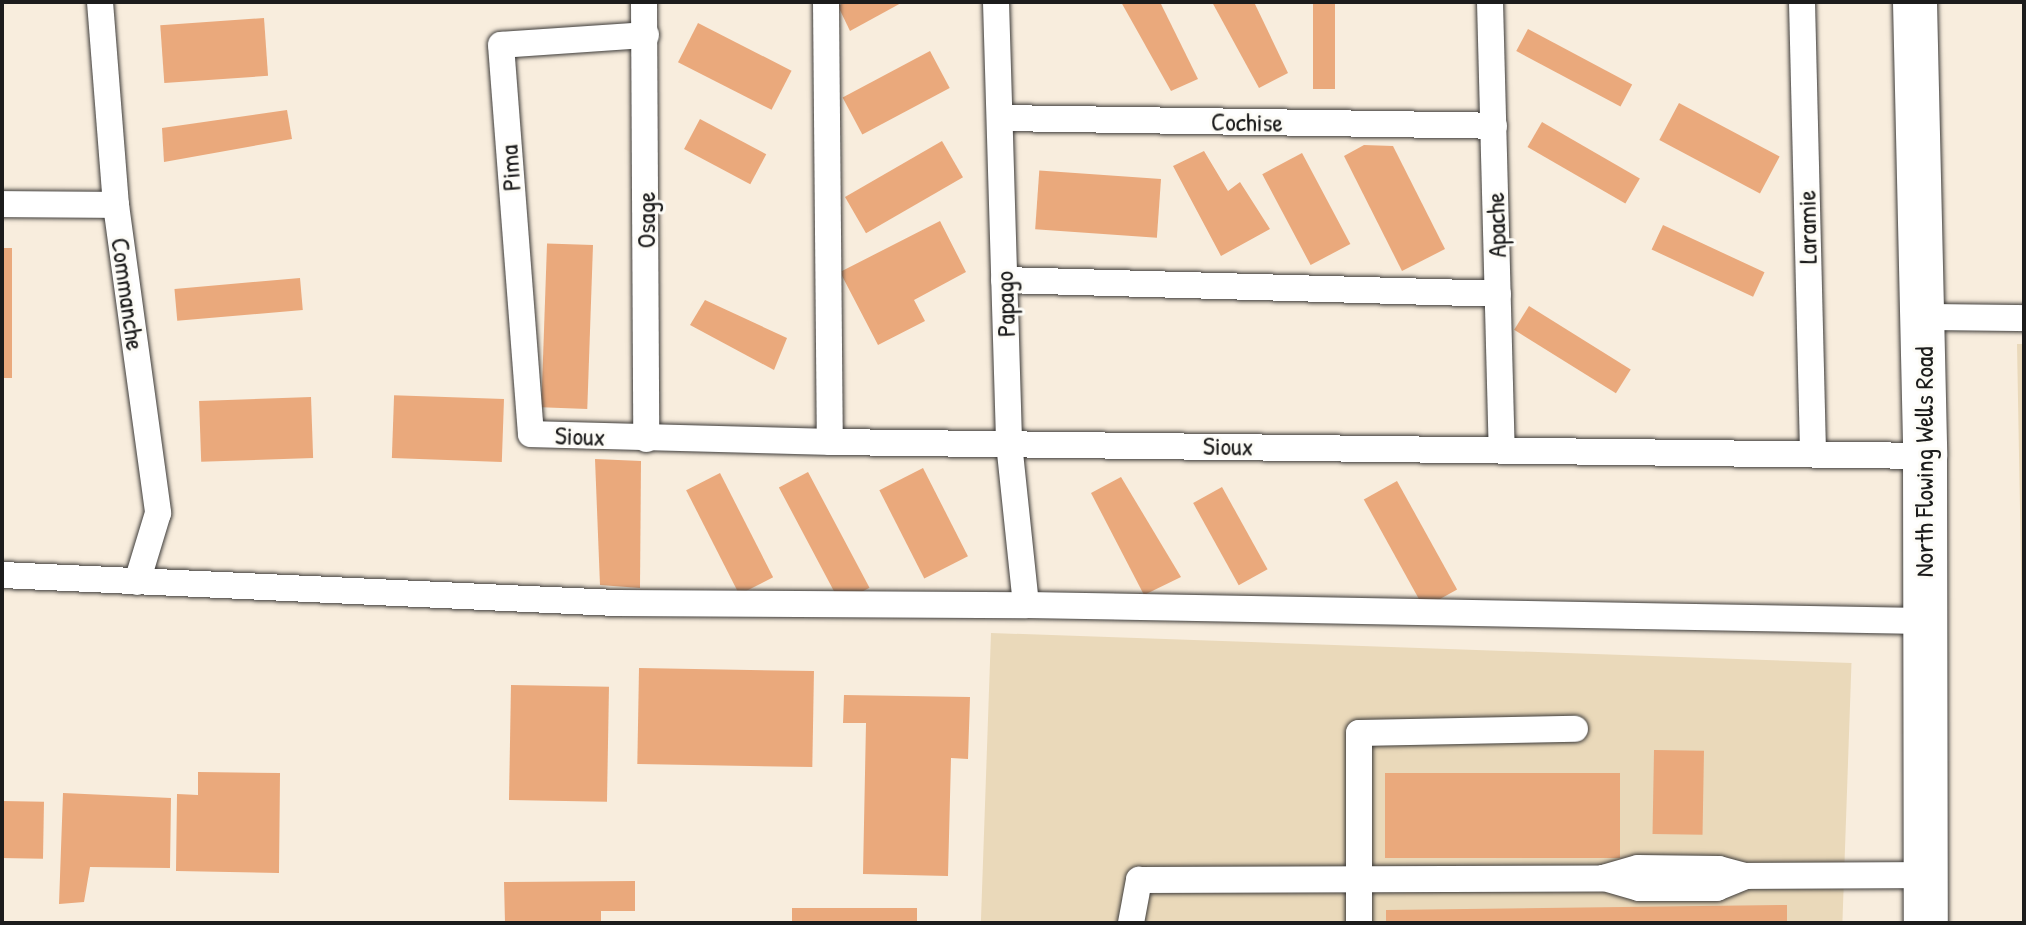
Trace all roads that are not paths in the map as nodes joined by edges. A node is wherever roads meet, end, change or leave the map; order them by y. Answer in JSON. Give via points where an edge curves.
{"nodes":[{"id":1,"x":100,"y":2,"type":"edge"},
{"id":2,"x":644,"y":2,"type":"edge"},
{"id":3,"x":826,"y":2,"type":"edge"},
{"id":4,"x":996,"y":2,"type":"edge"},
{"id":5,"x":1490,"y":2,"type":"edge"},
{"id":6,"x":1802,"y":2,"type":"edge"},
{"id":7,"x":1915,"y":2,"type":"edge"},
{"id":8,"x":646,"y":35,"type":"junction"},
{"id":9,"x":1000,"y":118,"type":"junction"},
{"id":10,"x":1494,"y":126,"type":"junction"},
{"id":11,"x":2,"y":204,"type":"edge"},
{"id":12,"x":116,"y":205,"type":"junction"},
{"id":13,"x":1004,"y":280,"type":"junction"},
{"id":14,"x":1498,"y":294,"type":"junction"},
{"id":15,"x":1923,"y":317,"type":"junction"},
{"id":16,"x":2024,"y":318,"type":"edge"},
{"id":17,"x":531,"y":434,"type":"joint"},
{"id":18,"x":646,"y":439,"type":"junction"},
{"id":19,"x":830,"y":442,"type":"junction"},
{"id":20,"x":1009,"y":443,"type":"junction"},
{"id":21,"x":1502,"y":449,"type":"junction"},
{"id":22,"x":1813,"y":453,"type":"junction"},
{"id":23,"x":1925,"y":456,"type":"junction"},
{"id":24,"x":2,"y":575,"type":"edge"},
{"id":25,"x":137,"y":582,"type":"junction"},
{"id":26,"x":1026,"y":605,"type":"junction"},
{"id":27,"x":1924,"y":621,"type":"junction"},
{"id":28,"x":1575,"y":729,"type":"dead end"},
{"id":29,"x":1925,"y":875,"type":"junction"},
{"id":30,"x":1359,"y":879,"type":"junction"},
{"id":31,"x":1131,"y":923,"type":"edge"},
{"id":32,"x":1359,"y":923,"type":"edge"},
{"id":33,"x":1926,"y":923,"type":"edge"}],
"edges":[{"from":1,"to":12,"type":"lane","name":"Commanche"},
{"from":2,"to":8,"type":"lane","name":"Osage"},
{"from":3,"to":19,"type":"lane"},
{"from":4,"to":9,"type":"lane","name":"Papago"},
{"from":5,"to":10,"type":"lane","name":"Apache"},
{"from":6,"to":22,"type":"lane","name":"Laramie"},
{"from":7,"to":15,"type":"main road","name":"North Flowing Wells Road"},
{"from":8,"to":17,"type":"lane","name":"Pima","via":[[501,45]]},
{"from":8,"to":18,"type":"lane","name":"Osage"},
{"from":9,"to":10,"type":"lane","name":"Cochise"},
{"from":9,"to":13,"type":"lane","name":"Papago"},
{"from":10,"to":14,"type":"lane","name":"Apache"},
{"from":11,"to":12,"type":"lane"},
{"from":12,"to":25,"type":"lane","name":"Commanche","via":[[158,513]]},
{"from":13,"to":14,"type":"lane"},
{"from":13,"to":20,"type":"lane","name":"Papago"},
{"from":14,"to":21,"type":"lane","name":"Apache"},
{"from":15,"to":16,"type":"lane"},
{"from":15,"to":23,"type":"main road","name":"North Flowing Wells Road"},
{"from":17,"to":18,"type":"lane","name":"Sioux"},
{"from":18,"to":19,"type":"lane","name":"Sioux"},
{"from":19,"to":20,"type":"lane","name":"Sioux"},
{"from":20,"to":21,"type":"lane","name":"Sioux"},
{"from":20,"to":26,"type":"lane","name":"Papago"},
{"from":21,"to":22,"type":"lane","name":"Sioux"},
{"from":22,"to":23,"type":"lane","name":"Sioux"},
{"from":23,"to":27,"type":"main road","name":"North Flowing Wells Road"},
{"from":24,"to":25,"type":"lane"},
{"from":25,"to":26,"type":"lane","via":[[617,603]]},
{"from":26,"to":27,"type":"lane"},
{"from":27,"to":29,"type":"main road","name":"North Flowing Wells Road"},
{"from":28,"to":30,"type":"lane","via":[[1359,733]]},
{"from":29,"to":30,"type":"lane","via":[[1746,876],[1717,888],[1639,888],[1603,878]]},
{"from":29,"to":33,"type":"main road","name":"North Flowing Wells Road"},
{"from":30,"to":31,"type":"lane","via":[[1139,880]]},
{"from":30,"to":32,"type":"lane"}]}
